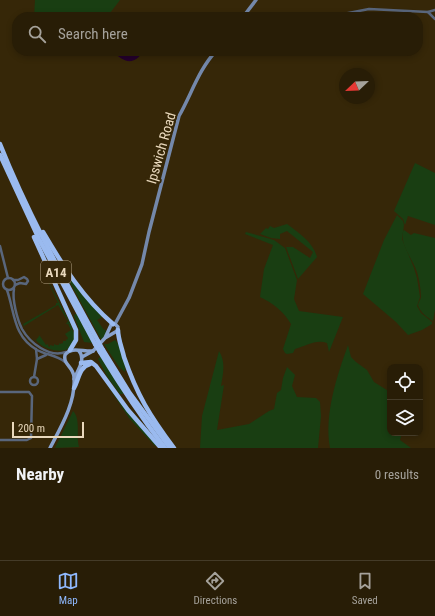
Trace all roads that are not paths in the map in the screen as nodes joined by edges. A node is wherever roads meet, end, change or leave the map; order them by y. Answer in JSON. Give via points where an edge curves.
{"nodes":[{"id":1,"x":256,"y":0,"type":"edge"},
{"id":2,"x":435,"y":10,"type":"edge"},
{"id":3,"x":247,"y":12,"type":"edge"},
{"id":4,"x":354,"y":12,"type":"edge"},
{"id":5,"x":428,"y":12,"type":"junction"},
{"id":6,"x":435,"y":19,"type":"edge"},
{"id":7,"x":212,"y":56,"type":"edge"},
{"id":8,"x":0,"y":144,"type":"edge"},
{"id":9,"x":0,"y":155,"type":"edge"},
{"id":10,"x":19,"y":198,"type":"junction"},
{"id":11,"x":31,"y":214,"type":"junction"},
{"id":12,"x":0,"y":246,"type":"edge"},
{"id":13,"x":8,"y":278,"type":"junction"},
{"id":14,"x":13,"y":280,"type":"junction"},
{"id":15,"x":15,"y":285,"type":"junction"},
{"id":16,"x":14,"y":288,"type":"junction"},
{"id":17,"x":7,"y":290,"type":"junction"},
{"id":18,"x":114,"y":324,"type":"junction"},
{"id":19,"x":118,"y":330,"type":"junction"},
{"id":20,"x":105,"y":338,"type":"junction"},
{"id":21,"x":97,"y":342,"type":"junction"},
{"id":22,"x":36,"y":349,"type":"junction"},
{"id":23,"x":69,"y":351,"type":"junction"},
{"id":24,"x":79,"y":351,"type":"junction"},
{"id":25,"x":93,"y":351,"type":"junction"},
{"id":26,"x":102,"y":351,"type":"junction"},
{"id":27,"x":47,"y":354,"type":"junction"},
{"id":28,"x":82,"y":357,"type":"junction"},
{"id":29,"x":37,"y":359,"type":"junction"},
{"id":30,"x":65,"y":362,"type":"junction"},
{"id":31,"x":80,"y":364,"type":"junction"},
{"id":32,"x":94,"y":364,"type":"junction"},
{"id":33,"x":69,"y":366,"type":"junction"},
{"id":34,"x":34,"y":377,"type":"dead end"},
{"id":35,"x":74,"y":380,"type":"junction"},
{"id":36,"x":74,"y":388,"type":"junction"},
{"id":37,"x":0,"y":392,"type":"edge"},
{"id":38,"x":0,"y":440,"type":"edge"},
{"id":39,"x":50,"y":448,"type":"edge"},
{"id":40,"x":161,"y":448,"type":"edge"},
{"id":41,"x":165,"y":448,"type":"edge"},
{"id":42,"x":170,"y":448,"type":"edge"},
{"id":43,"x":174,"y":448,"type":"edge"}],
"edges":[{"from":1,"to":3,"type":"street"},
{"from":2,"to":5,"type":"street"},
{"from":4,"to":5,"type":"street","via":[[369,9]]},
{"from":5,"to":6,"type":"street"},
{"from":7,"to":18,"type":"street","name":"Ipswich Road","via":[[201,71],[179,116],[142,264],[135,284]]},
{"from":8,"to":11,"type":"highway","number":"A14"},
{"from":9,"to":10,"type":"highway","number":"A14"},
{"from":10,"to":21,"type":"highway","number":"A14"},
{"from":10,"to":23,"type":"highway","number":"A14","via":[[22,211],[76,330],[76,340]]},
{"from":11,"to":18,"type":"highway","number":"A14","via":[[70,276],[97,309]]},
{"from":11,"to":21,"type":"highway","number":"A14"},
{"from":12,"to":13,"type":"street"},
{"from":13,"to":14,"type":"street"},
{"from":13,"to":17,"type":"street","via":[[3,284]]},
{"from":14,"to":15,"type":"street"},
{"from":14,"to":15,"type":"street","via":[[24,277],[28,281],[26,284]]},
{"from":15,"to":16,"type":"street"},
{"from":16,"to":17,"type":"street"},
{"from":16,"to":23,"type":"street","via":[[13,294],[22,329],[43,349],[58,354]]},
{"from":17,"to":22,"type":"street","via":[[17,329]]},
{"from":18,"to":19,"type":"main road"},
{"from":18,"to":20,"type":"main road"},
{"from":19,"to":20,"type":"main road"},
{"from":19,"to":43,"type":"highway","via":[[137,390],[156,424]]},
{"from":20,"to":25,"type":"main road"},
{"from":21,"to":26,"type":"highway","number":"A14","bridge":true},
{"from":22,"to":27,"type":"street"},
{"from":22,"to":29,"type":"street"},
{"from":23,"to":24,"type":"main road"},
{"from":23,"to":30,"type":"main road"},
{"from":24,"to":25,"type":"main road"},
{"from":24,"to":28,"type":"main road"},
{"from":25,"to":28,"type":"main road"},
{"from":26,"to":41,"type":"highway","number":"A14","via":[[125,394]]},
{"from":26,"to":42,"type":"highway","number":"A14"},
{"from":27,"to":29,"type":"street"},
{"from":27,"to":30,"type":"street"},
{"from":28,"to":31,"type":"main road"},
{"from":29,"to":34,"type":"street"},
{"from":30,"to":33,"type":"main road"},
{"from":31,"to":32,"type":"highway"},
{"from":31,"to":33,"type":"main road"},
{"from":31,"to":35,"type":"main road"},
{"from":32,"to":36,"type":"highway","via":[[83,367]]},
{"from":32,"to":40,"type":"highway","via":[[128,410]]},
{"from":33,"to":35,"type":"main road","via":[[73,371]]},
{"from":35,"to":36,"type":"main road"},
{"from":36,"to":39,"type":"main road","via":[[68,410]]},
{"from":37,"to":38,"type":"street","via":[[29,392],[32,403],[31,438]]}]}
